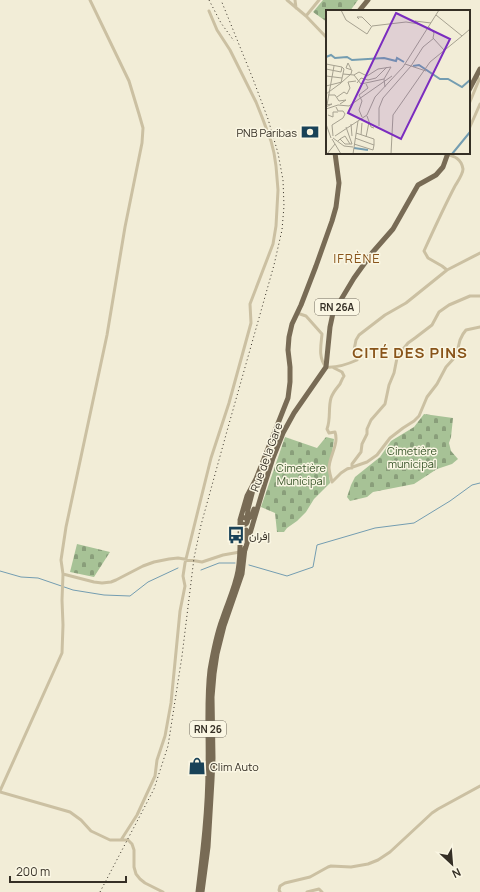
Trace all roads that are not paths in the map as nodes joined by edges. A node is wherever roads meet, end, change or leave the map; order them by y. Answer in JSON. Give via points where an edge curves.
{"nodes":[{"id":1,"x":90,"y":0,"type":"edge"},
{"id":2,"x":287,"y":0,"type":"edge"},
{"id":3,"x":295,"y":0,"type":"edge"},
{"id":4,"x":319,"y":0,"type":"edge"},
{"id":5,"x":366,"y":2,"type":"edge"},
{"id":6,"x":296,"y":8,"type":"junction"},
{"id":7,"x":360,"y":10,"type":"edge"},
{"id":8,"x":209,"y":11,"type":"dead end"},
{"id":9,"x":306,"y":16,"type":"junction"},
{"id":10,"x":325,"y":35,"type":"edge"},
{"id":11,"x":480,"y":69,"type":"edge"},
{"id":12,"x":479,"y":78,"type":"edge"},
{"id":13,"x":470,"y":89,"type":"edge"},
{"id":14,"x":470,"y":101,"type":"edge"},
{"id":15,"x":480,"y":104,"type":"edge"},
{"id":16,"x":470,"y":127,"type":"edge"},
{"id":17,"x":335,"y":154,"type":"edge"},
{"id":18,"x":448,"y":154,"type":"edge"},
{"id":19,"x":480,"y":253,"type":"edge"},
{"id":20,"x":447,"y":270,"type":"junction"},
{"id":21,"x":480,"y":296,"type":"edge"},
{"id":22,"x":297,"y":313,"type":"junction"},
{"id":23,"x":480,"y":327,"type":"edge"},
{"id":24,"x":326,"y":367,"type":"junction"},
{"id":25,"x":334,"y":368,"type":"junction"},
{"id":26,"x":352,"y":468,"type":"junction"},
{"id":27,"x":256,"y":479,"type":"junction"},
{"id":28,"x":265,"y":482,"type":"junction"},
{"id":29,"x":254,"y":517,"type":"junction"},
{"id":30,"x":240,"y":521,"type":"junction"},
{"id":31,"x":247,"y":522,"type":"junction"},
{"id":32,"x":248,"y":530,"type":"junction"},
{"id":33,"x":242,"y":550,"type":"junction"},
{"id":34,"x":186,"y":559,"type":"junction"},
{"id":35,"x":241,"y":569,"type":"junction"},
{"id":36,"x":63,"y":574,"type":"junction"},
{"id":37,"x":480,"y":786,"type":"edge"},
{"id":38,"x":0,"y":791,"type":"edge"},
{"id":39,"x":121,"y":840,"type":"junction"},
{"id":40,"x":163,"y":892,"type":"edge"},
{"id":41,"x":198,"y":892,"type":"edge"},
{"id":42,"x":202,"y":892,"type":"edge"},
{"id":43,"x":280,"y":892,"type":"edge"},
{"id":44,"x":307,"y":892,"type":"edge"},
{"id":45,"x":322,"y":892,"type":"edge"}],
"edges":[{"from":1,"to":36,"type":"street","via":[[129,81],[143,128],[107,335],[66,527],[61,560]]},
{"from":2,"to":6,"type":"street"},
{"from":3,"to":6,"type":"street"},
{"from":4,"to":9,"type":"street"},
{"from":5,"to":7,"type":"main road"},
{"from":6,"to":9,"type":"street"},
{"from":8,"to":34,"type":"street","via":[[269,135],[278,190],[273,244],[250,304],[251,323],[211,458]]},
{"from":9,"to":10,"type":"street"},
{"from":11,"to":12,"type":"main road"},
{"from":12,"to":13,"type":"main road"},
{"from":12,"to":14,"type":"street"},
{"from":15,"to":16,"type":"street"},
{"from":17,"to":22,"type":"main road","number":"RN 26","via":[[338,183],[336,207]]},
{"from":18,"to":20,"type":"street","via":[[459,160],[463,168],[462,173],[424,251],[428,258]]},
{"from":18,"to":24,"type":"main road","name":"Rue de la Gare","number":"RN 26A","via":[[444,167],[436,175],[418,184],[393,229],[354,278],[334,313]]},
{"from":19,"to":20,"type":"street"},
{"from":20,"to":25,"type":"street","via":[[360,335],[354,346],[357,360]]},
{"from":21,"to":26,"type":"street","via":[[470,296],[439,312],[432,325],[408,343],[401,352],[397,358],[385,404],[371,420],[361,452]]},
{"from":22,"to":24,"type":"street","via":[[306,316],[322,334],[320,358]]},
{"from":22,"to":27,"type":"main road","number":"RN 26","via":[[289,337],[288,398]]},
{"from":23,"to":26,"type":"street","via":[[466,330],[463,334],[456,356],[427,397],[419,416],[390,438],[377,455]]},
{"from":24,"to":25,"type":"street"},
{"from":24,"to":28,"type":"main road","name":"Rue de la Gare","number":"RN 26A","via":[[294,413]]},
{"from":25,"to":26,"type":"street","via":[[344,376],[331,397],[329,406],[327,429],[329,433],[335,432],[336,436],[329,467],[332,482],[340,473]]},
{"from":27,"to":30,"type":"main road","number":"RN 26","via":[[247,496]]},
{"from":27,"to":31,"type":"main road"},
{"from":28,"to":29,"type":"main road","name":"Rue de la Gare","number":"RN 26A"},
{"from":28,"to":31,"type":"main road"},
{"from":29,"to":31,"type":"main road"},
{"from":29,"to":32,"type":"main road","name":"Rue de la Gare","number":"RN 26A"},
{"from":30,"to":31,"type":"main road","via":[[244,518]]},
{"from":30,"to":33,"type":"main road","number":"RN 26"},
{"from":31,"to":32,"type":"main road"},
{"from":32,"to":33,"type":"main road"},
{"from":33,"to":34,"type":"street","via":[[202,562]]},
{"from":33,"to":35,"type":"main road","number":"RN 26"},
{"from":34,"to":36,"type":"street","via":[[154,562],[111,582],[94,582]]},
{"from":34,"to":39,"type":"street","via":[[183,576],[185,586],[165,736],[155,776]]},
{"from":35,"to":41,"type":"main road","number":"RN 26","via":[[221,621],[210,670],[207,703],[208,784]]},
{"from":35,"to":42,"type":"main road","number":"RN 26","via":[[241,578],[224,626],[214,674],[212,780]]},
{"from":36,"to":38,"type":"street","via":[[62,653]]},
{"from":37,"to":43,"type":"street","via":[[432,813],[378,860],[351,867],[328,867],[310,877],[285,883],[280,886]]},
{"from":38,"to":39,"type":"street","via":[[70,812],[91,831],[110,840]]},
{"from":39,"to":40,"type":"street","via":[[128,840],[132,844],[134,867],[140,879]]},
{"from":44,"to":45,"type":"street","via":[[319,889]]}]}
